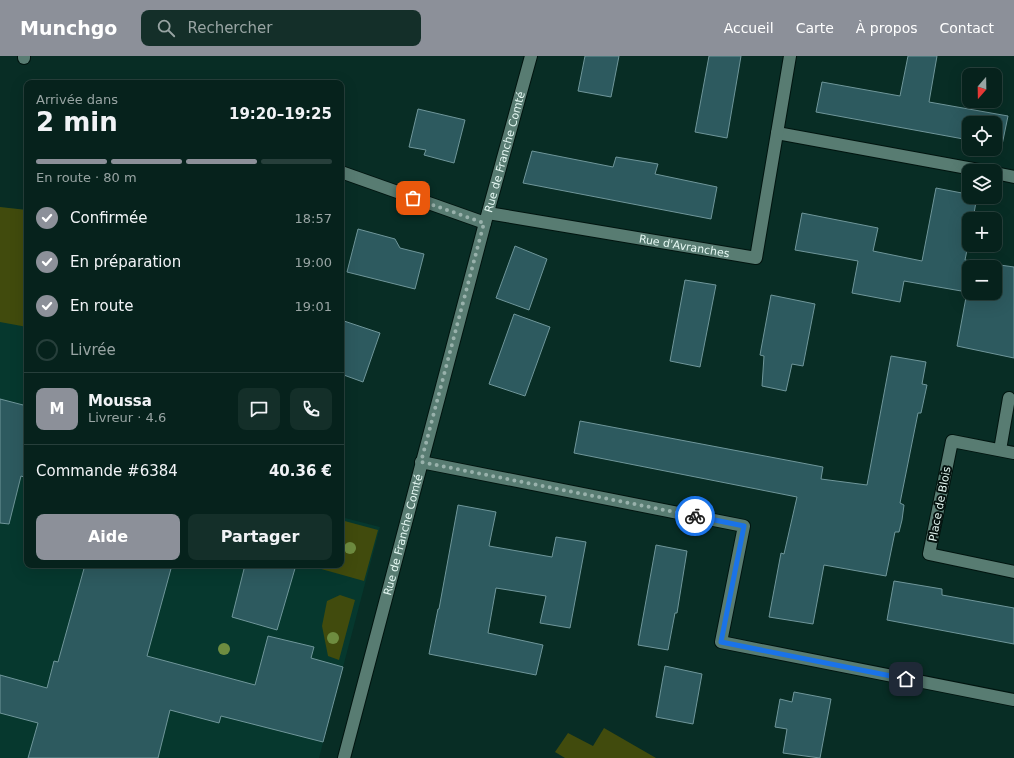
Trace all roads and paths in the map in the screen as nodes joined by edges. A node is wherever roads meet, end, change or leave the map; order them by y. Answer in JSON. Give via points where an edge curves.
{"nodes":[{"id":1,"x":531,"y":56,"type":"edge"},
{"id":2,"x":790,"y":56,"type":"edge"},
{"id":3,"x":777,"y":133,"type":"junction"},
{"id":4,"x":962,"y":167,"type":"edge"},
{"id":5,"x":344,"y":173,"type":"edge"},
{"id":6,"x":1002,"y":174,"type":"edge"},
{"id":7,"x":1014,"y":176,"type":"edge"},
{"id":8,"x":486,"y":218,"type":"junction"},
{"id":9,"x":1009,"y":398,"type":"dead end"},
{"id":10,"x":1000,"y":450,"type":"junction"},
{"id":11,"x":1014,"y":453,"type":"edge"},
{"id":12,"x":421,"y":462,"type":"junction"},
{"id":13,"x":1014,"y":572,"type":"edge"},
{"id":14,"x":1014,"y":700,"type":"edge"},
{"id":15,"x":344,"y":758,"type":"edge"}],
"edges":[{"from":1,"to":8,"type":"street","name":"Rue de Franche Comté"},
{"from":2,"to":3,"type":"street","name":"Rue d'Avranches"},
{"from":3,"to":4,"type":"street"},
{"from":3,"to":8,"type":"street","name":"Rue d'Avranches","via":[[756,258]]},
{"from":5,"to":8,"type":"street"},
{"from":6,"to":7,"type":"street"},
{"from":8,"to":12,"type":"street","name":"Rue de Franche Comté"},
{"from":9,"to":10,"type":"street"},
{"from":10,"to":11,"type":"street","name":"Place de Blois"},
{"from":10,"to":13,"type":"street","name":"Place de Blois","via":[[952,441],[929,554]]},
{"from":12,"to":14,"type":"street","via":[[744,526],[721,642]]},
{"from":12,"to":15,"type":"street","name":"Rue de Franche Comté"}]}
